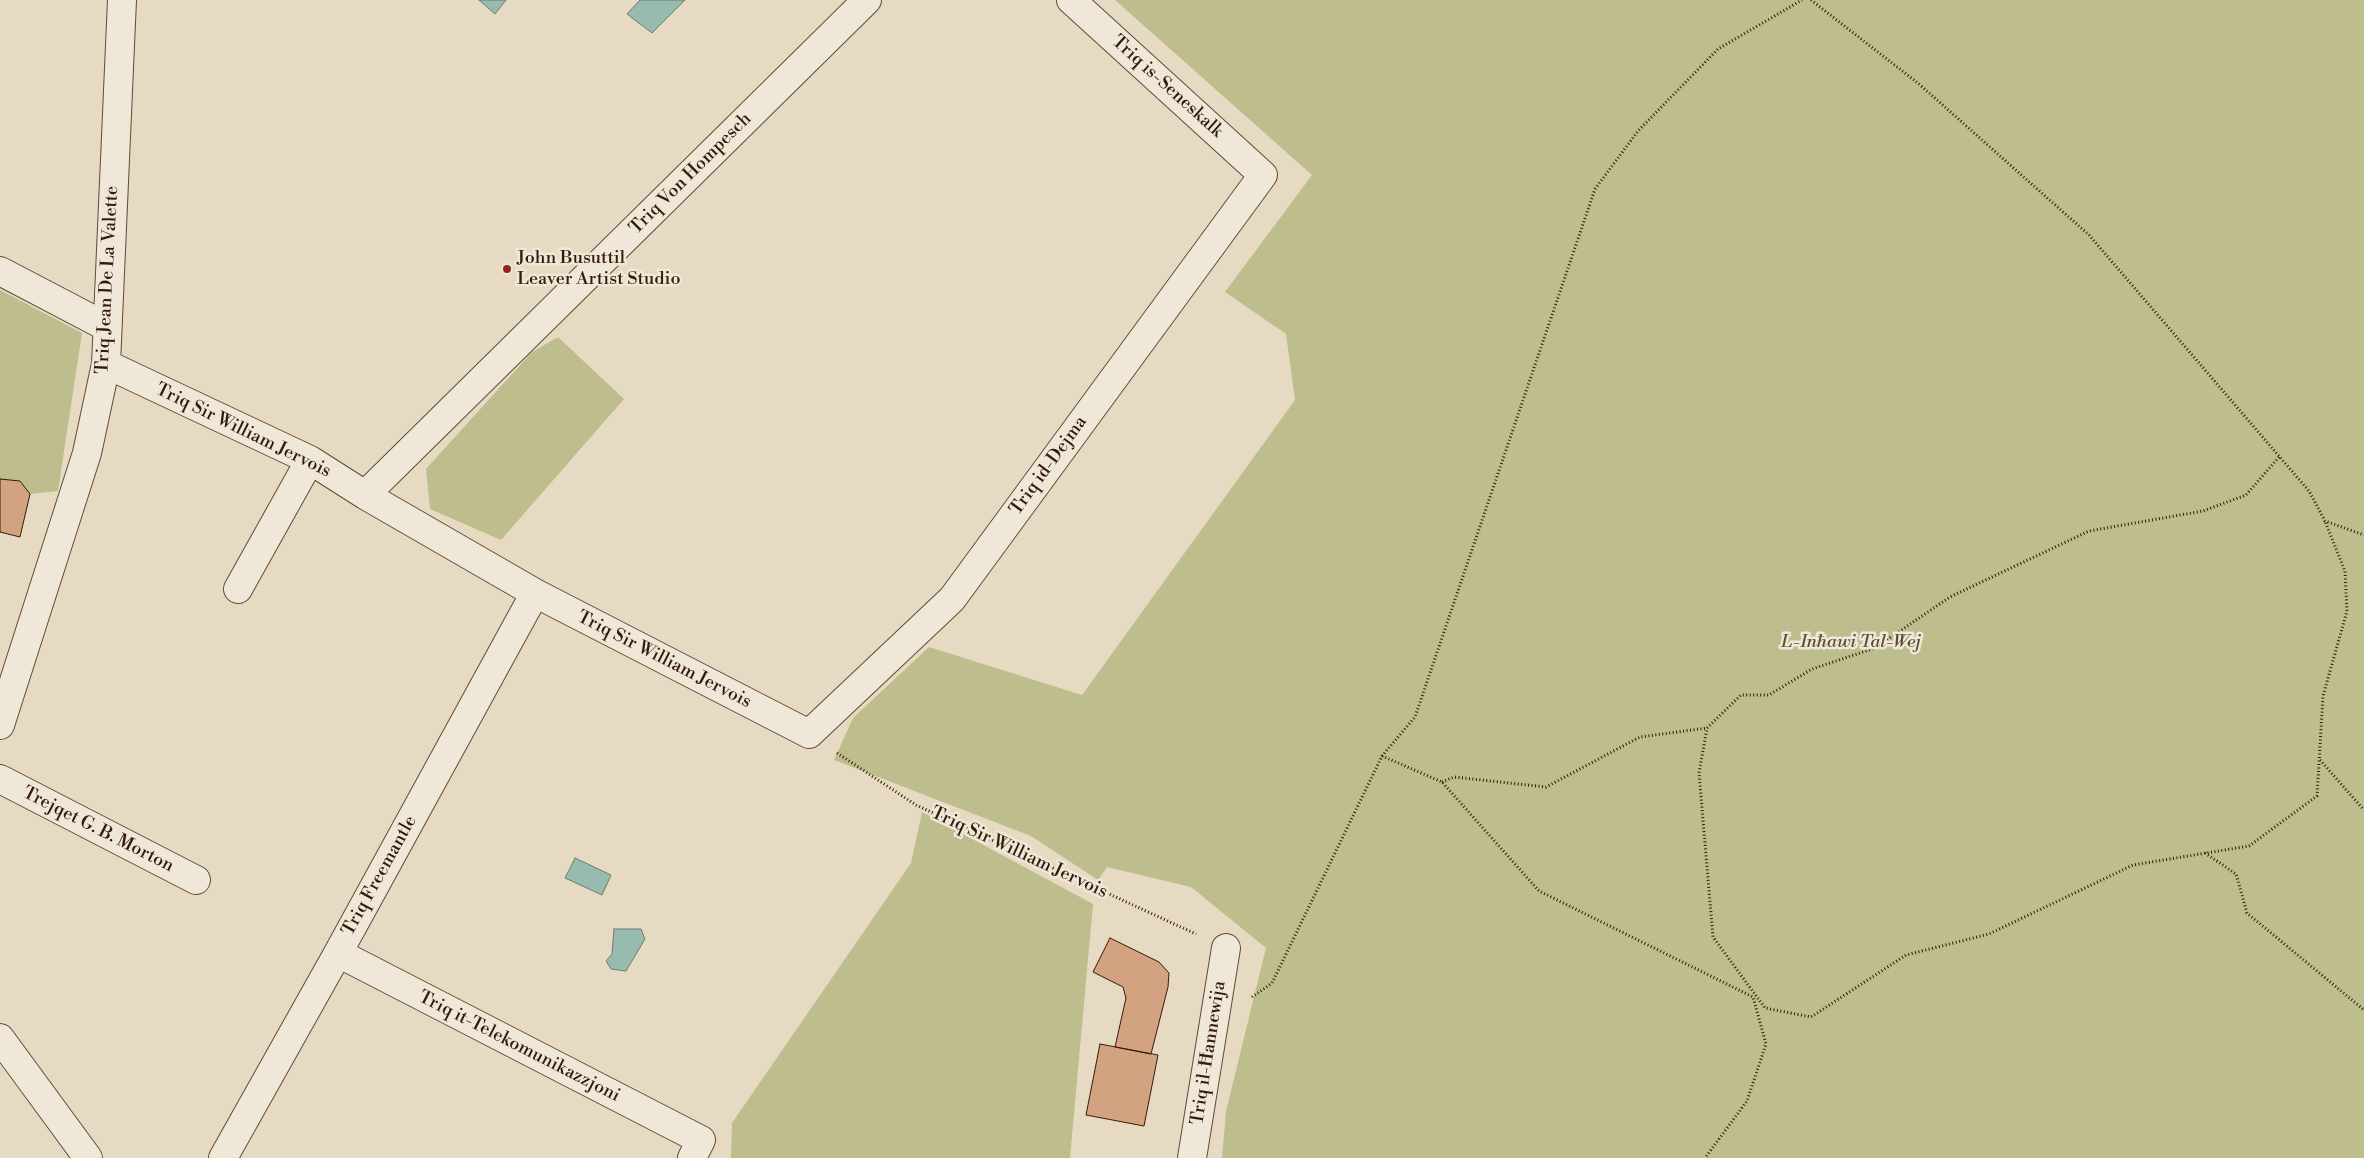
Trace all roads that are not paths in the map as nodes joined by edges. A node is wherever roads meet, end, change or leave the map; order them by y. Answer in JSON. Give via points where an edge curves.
{"nodes":[{"id":1,"x":122,"y":0,"type":"edge"},
{"id":2,"x":867,"y":0,"type":"edge"},
{"id":3,"x":1071,"y":0,"type":"edge"},
{"id":4,"x":1263,"y":175,"type":"joint"},
{"id":5,"x":0,"y":272,"type":"edge"},
{"id":6,"x":107,"y":327,"type":"junction"},
{"id":7,"x":106,"y":364,"type":"junction"},
{"id":8,"x":310,"y":460,"type":"junction"},
{"id":9,"x":365,"y":495,"type":"junction"},
{"id":10,"x":238,"y":589,"type":"dead end"},
{"id":11,"x":535,"y":593,"type":"junction"},
{"id":12,"x":0,"y":725,"type":"edge"},
{"id":13,"x":809,"y":734,"type":"joint"},
{"id":14,"x":0,"y":780,"type":"edge"},
{"id":15,"x":196,"y":880,"type":"dead end"},
{"id":16,"x":1226,"y":948,"type":"road end"},
{"id":17,"x":338,"y":953,"type":"junction"},
{"id":18,"x":0,"y":1038,"type":"edge"},
{"id":19,"x":696,"y":1149,"type":"edge"},
{"id":20,"x":88,"y":1158,"type":"edge"},
{"id":21,"x":223,"y":1158,"type":"edge"},
{"id":22,"x":1192,"y":1158,"type":"edge"}],
"edges":[{"from":1,"to":6,"type":"street","name":"Triq Jean De La Valette"},
{"from":2,"to":9,"type":"street","name":"Triq Von Hompesch"},
{"from":3,"to":4,"type":"street","name":"Triq is-Seneskalk"},
{"from":4,"to":13,"type":"street","name":"Triq id-Dejma","via":[[952,599]]},
{"from":5,"to":6,"type":"street"},
{"from":6,"to":7,"type":"street","name":"Triq Jean De La Valette"},
{"from":7,"to":8,"type":"street","name":"Triq Sir William Jervois"},
{"from":7,"to":12,"type":"street","name":"Triq Jean De La Valette","via":[[87,453]]},
{"from":8,"to":9,"type":"street","name":"Triq Sir William Jervois"},
{"from":8,"to":10,"type":"street"},
{"from":9,"to":11,"type":"street","name":"Triq Sir William Jervois"},
{"from":11,"to":13,"type":"street","name":"Triq Sir William Jervois"},
{"from":11,"to":17,"type":"street","name":"Triq Freemantle"},
{"from":14,"to":15,"type":"street","name":"Trejqet G. B. Morton"},
{"from":16,"to":22,"type":"street","name":"Triq il-Ħannewija"},
{"from":17,"to":19,"type":"street","name":"Triq it-Telekomunikazzjoni"},
{"from":17,"to":21,"type":"street","name":"Triq Freemantle"},
{"from":18,"to":20,"type":"street"}]}
